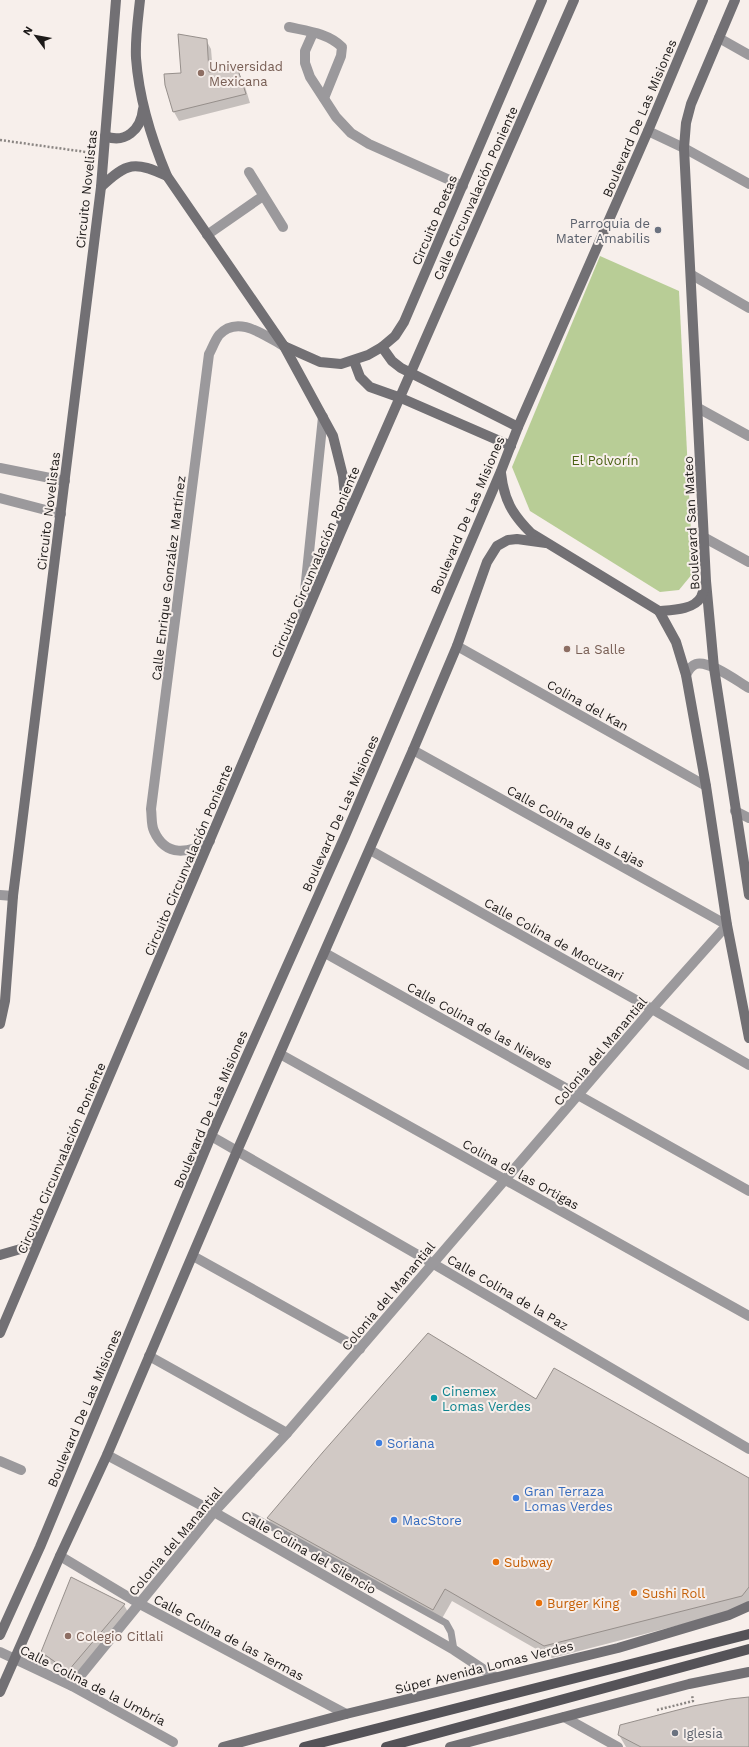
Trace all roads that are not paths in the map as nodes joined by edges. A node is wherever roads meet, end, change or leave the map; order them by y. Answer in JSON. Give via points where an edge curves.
{"nodes":[{"id":1,"x":116,"y":0,"type":"edge"},
{"id":2,"x":140,"y":0,"type":"edge"},
{"id":3,"x":542,"y":0,"type":"edge"},
{"id":4,"x":574,"y":0,"type":"edge"},
{"id":5,"x":703,"y":0,"type":"edge"},
{"id":6,"x":735,"y":0,"type":"edge"},
{"id":7,"x":289,"y":27,"type":"dead end"},
{"id":8,"x":313,"y":32,"type":"junction"},
{"id":9,"x":719,"y":38,"type":"junction"},
{"id":10,"x":749,"y":55,"type":"edge"},
{"id":11,"x":324,"y":98,"type":"junction"},
{"id":12,"x":144,"y":107,"type":"junction"},
{"id":13,"x":648,"y":131,"type":"junction"},
{"id":14,"x":105,"y":136,"type":"junction"},
{"id":15,"x":684,"y":148,"type":"junction"},
{"id":16,"x":249,"y":172,"type":"dead end"},
{"id":17,"x":167,"y":176,"type":"junction"},
{"id":18,"x":749,"y":184,"type":"edge"},
{"id":19,"x":463,"y":186,"type":"junction"},
{"id":20,"x":101,"y":187,"type":"junction"},
{"id":21,"x":263,"y":196,"type":"junction"},
{"id":22,"x":283,"y":227,"type":"dead end"},
{"id":23,"x":207,"y":235,"type":"junction"},
{"id":24,"x":692,"y":275,"type":"junction"},
{"id":25,"x":749,"y":308,"type":"edge"},
{"id":26,"x":284,"y":346,"type":"junction"},
{"id":27,"x":382,"y":347,"type":"junction"},
{"id":28,"x":354,"y":361,"type":"junction"},
{"id":29,"x":410,"y":373,"type":"junction"},
{"id":30,"x":401,"y":398,"type":"junction"},
{"id":31,"x":698,"y":408,"type":"junction"},
{"id":32,"x":323,"y":417,"type":"junction"},
{"id":33,"x":518,"y":427,"type":"junction"},
{"id":34,"x":749,"y":436,"type":"edge"},
{"id":35,"x":511,"y":446,"type":"junction"},
{"id":36,"x":0,"y":468,"type":"edge"},
{"id":37,"x":501,"y":471,"type":"junction"},
{"id":38,"x":65,"y":481,"type":"junction"},
{"id":39,"x":0,"y":498,"type":"edge"},
{"id":40,"x":61,"y":514,"type":"junction"},
{"id":41,"x":340,"y":534,"type":"junction"},
{"id":42,"x":705,"y":538,"type":"junction"},
{"id":43,"x":546,"y":543,"type":"junction"},
{"id":44,"x":749,"y":562,"type":"edge"},
{"id":45,"x":706,"y":581,"type":"junction"},
{"id":46,"x":659,"y":611,"type":"junction"},
{"id":47,"x":302,"y":624,"type":"junction"},
{"id":48,"x":458,"y":646,"type":"junction"},
{"id":49,"x":714,"y":668,"type":"junction"},
{"id":50,"x":686,"y":676,"type":"junction"},
{"id":51,"x":749,"y":688,"type":"edge"},
{"id":52,"x":413,"y":750,"type":"junction"},
{"id":53,"x":706,"y":786,"type":"junction"},
{"id":54,"x":735,"y":811,"type":"junction"},
{"id":55,"x":749,"y":818,"type":"edge"},
{"id":56,"x":210,"y":841,"type":"junction"},
{"id":57,"x":370,"y":850,"type":"junction"},
{"id":58,"x":0,"y":895,"type":"edge"},
{"id":59,"x":749,"y":895,"type":"edge"},
{"id":60,"x":13,"y":896,"type":"junction"},
{"id":61,"x":727,"y":925,"type":"junction"},
{"id":62,"x":325,"y":953,"type":"junction"},
{"id":63,"x":652,"y":1009,"type":"junction"},
{"id":64,"x":0,"y":1024,"type":"edge"},
{"id":65,"x":749,"y":1038,"type":"edge"},
{"id":66,"x":280,"y":1054,"type":"junction"},
{"id":67,"x":749,"y":1065,"type":"edge"},
{"id":68,"x":579,"y":1096,"type":"junction"},
{"id":69,"x":211,"y":1136,"type":"junction"},
{"id":70,"x":238,"y":1151,"type":"junction"},
{"id":71,"x":505,"y":1180,"type":"junction"},
{"id":72,"x":749,"y":1191,"type":"edge"},
{"id":73,"x":46,"y":1227,"type":"junction"},
{"id":74,"x":0,"y":1255,"type":"edge"},
{"id":75,"x":192,"y":1256,"type":"junction"},
{"id":76,"x":432,"y":1263,"type":"junction"},
{"id":77,"x":749,"y":1316,"type":"edge"},
{"id":78,"x":0,"y":1333,"type":"edge"},
{"id":79,"x":360,"y":1349,"type":"junction"},
{"id":80,"x":149,"y":1356,"type":"junction"},
{"id":81,"x":287,"y":1433,"type":"junction"},
{"id":82,"x":749,"y":1449,"type":"edge"},
{"id":83,"x":107,"y":1455,"type":"junction"},
{"id":84,"x":0,"y":1461,"type":"edge"},
{"id":85,"x":21,"y":1470,"type":"dead end"},
{"id":86,"x":214,"y":1512,"type":"junction"},
{"id":87,"x":252,"y":1516,"type":"dead end"},
{"id":88,"x":60,"y":1556,"type":"junction"},
{"id":89,"x":140,"y":1604,"type":"junction"},
{"id":90,"x":749,"y":1606,"type":"edge"},
{"id":91,"x":749,"y":1612,"type":"edge"},
{"id":92,"x":729,"y":1615,"type":"junction"},
{"id":93,"x":749,"y":1634,"type":"edge"},
{"id":94,"x":0,"y":1636,"type":"edge"},
{"id":95,"x":749,"y":1649,"type":"edge"},
{"id":96,"x":454,"y":1650,"type":"junction"},
{"id":97,"x":0,"y":1652,"type":"edge"},
{"id":98,"x":14,"y":1659,"type":"junction"},
{"id":99,"x":749,"y":1672,"type":"edge"},
{"id":100,"x":495,"y":1678,"type":"junction"},
{"id":101,"x":72,"y":1686,"type":"junction"},
{"id":102,"x":0,"y":1692,"type":"edge"},
{"id":103,"x":346,"y":1714,"type":"junction"},
{"id":104,"x":564,"y":1717,"type":"junction"},
{"id":105,"x":173,"y":1742,"type":"dead end"},
{"id":106,"x":223,"y":1747,"type":"edge"},
{"id":107,"x":304,"y":1747,"type":"edge"},
{"id":108,"x":386,"y":1747,"type":"edge"},
{"id":109,"x":450,"y":1747,"type":"edge"},
{"id":110,"x":618,"y":1747,"type":"edge"}],
"edges":[{"from":1,"to":14,"type":"main road","name":"Circuito Novelistas"},
{"from":2,"to":12,"type":"main road","via":[[136,58]]},
{"from":3,"to":19,"type":"main road","name":"Circuito Poetas"},
{"from":4,"to":29,"type":"main road","name":"Calle Circunvalación Poniente"},
{"from":5,"to":13,"type":"main road","name":"Boulevard De Las Misiones"},
{"from":6,"to":9,"type":"main road"},
{"from":7,"to":8,"type":"street"},
{"from":8,"to":11,"type":"street","via":[[305,51],[305,63],[310,77]]},
{"from":8,"to":11,"type":"street","via":[[335,40],[342,47],[341,56]]},
{"from":9,"to":10,"type":"street"},
{"from":9,"to":15,"type":"main road","via":[[691,104]]},
{"from":11,"to":19,"type":"street","via":[[336,117],[351,133],[369,144]]},
{"from":12,"to":14,"type":"main road","via":[[140,122],[131,134],[117,139]]},
{"from":12,"to":17,"type":"main road","via":[[154,144]]},
{"from":13,"to":15,"type":"street"},
{"from":13,"to":33,"type":"main road","name":"Boulevard De Las Misiones"},
{"from":14,"to":20,"type":"main road","name":"Circuito Novelistas"},
{"from":15,"to":18,"type":"street"},
{"from":15,"to":24,"type":"main road","name":"Boulevard San Mateo"},
{"from":16,"to":21,"type":"street"},
{"from":17,"to":20,"type":"main road","via":[[148,167],[136,166],[122,169]]},
{"from":17,"to":23,"type":"main road"},
{"from":19,"to":27,"type":"main road","name":"Circuito Poetas","via":[[404,322],[395,336]]},
{"from":20,"to":38,"type":"main road","name":"Circuito Novelistas"},
{"from":21,"to":22,"type":"street"},
{"from":21,"to":23,"type":"street"},
{"from":23,"to":26,"type":"main road"},
{"from":24,"to":25,"type":"street"},
{"from":24,"to":31,"type":"main road","name":"Boulevard San Mateo"},
{"from":26,"to":28,"type":"main road","name":"Circuito Poetas","via":[[320,362],[340,364]]},
{"from":26,"to":32,"type":"main road"},
{"from":26,"to":56,"type":"street","name":"Calle Enrique González Martínez","via":[[250,327],[234,326],[219,335],[209,354],[151,809],[153,830],[161,842],[170,849],[184,852]]},
{"from":27,"to":28,"type":"main road","name":"Circuito Poetas"},
{"from":27,"to":29,"type":"main road","via":[[392,361]]},
{"from":28,"to":30,"type":"main road","via":[[360,377],[370,387]]},
{"from":29,"to":30,"type":"main road","name":"Calle Circunvalación Poniente"},
{"from":29,"to":33,"type":"main road"},
{"from":30,"to":35,"type":"main road"},
{"from":30,"to":41,"type":"main road","name":"Circuito Circunvalación Poniente"},
{"from":31,"to":34,"type":"street"},
{"from":31,"to":42,"type":"main road","name":"Boulevard San Mateo"},
{"from":32,"to":41,"type":"main road","via":[[333,436],[343,476],[345,496]]},
{"from":32,"to":47,"type":"street"},
{"from":33,"to":35,"type":"main road","name":"Boulevard De Las Misiones"},
{"from":35,"to":37,"type":"main road","name":"Boulevard De Las Misiones"},
{"from":36,"to":38,"type":"street"},
{"from":37,"to":43,"type":"main road","via":[[503,489],[509,505],[531,533]]},
{"from":37,"to":69,"type":"main road","name":"Boulevard De Las Misiones","via":[[345,836]]},
{"from":38,"to":40,"type":"main road","name":"Circuito Novelistas"},
{"from":39,"to":40,"type":"street"},
{"from":40,"to":60,"type":"main road","name":"Circuito Novelistas"},
{"from":41,"to":47,"type":"main road","name":"Circuito Circunvalación Poniente"},
{"from":42,"to":44,"type":"street"},
{"from":42,"to":45,"type":"main road","name":"Boulevard San Mateo"},
{"from":43,"to":46,"type":"main road"},
{"from":43,"to":48,"type":"main road","via":[[508,540],[497,546],[487,562]]},
{"from":45,"to":46,"type":"main road","via":[[700,598],[692,604],[683,608]]},
{"from":45,"to":49,"type":"main road","name":"Boulevard San Mateo"},
{"from":46,"to":50,"type":"main road","via":[[676,642]]},
{"from":47,"to":56,"type":"main road","name":"Circuito Circunvalación Poniente"},
{"from":48,"to":52,"type":"main road"},
{"from":48,"to":53,"type":"street","name":"Colina del Kan"},
{"from":49,"to":50,"type":"street","via":[[696,664]]},
{"from":49,"to":51,"type":"street"},
{"from":49,"to":54,"type":"main road","name":"Boulevard San Mateo"},
{"from":50,"to":53,"type":"main road"},
{"from":52,"to":57,"type":"main road"},
{"from":52,"to":61,"type":"street","name":"Calle Colina de las Lajas"},
{"from":53,"to":61,"type":"main road"},
{"from":54,"to":55,"type":"street"},
{"from":54,"to":59,"type":"main road","name":"Boulevard San Mateo"},
{"from":56,"to":73,"type":"main road","name":"Circuito Circunvalación Poniente"},
{"from":57,"to":62,"type":"main road"},
{"from":57,"to":63,"type":"street","name":"Calle Colina de Mocuzari"},
{"from":58,"to":60,"type":"street"},
{"from":60,"to":64,"type":"main road","name":"Circuito Novelistas","via":[[5,1001]]},
{"from":61,"to":63,"type":"street","name":"Colonia del Manantial"},
{"from":61,"to":65,"type":"main road"},
{"from":62,"to":66,"type":"main road"},
{"from":62,"to":68,"type":"street","name":"Calle Colina de las Nieves"},
{"from":63,"to":67,"type":"street","name":"Calle Colina de Mocuzari"},
{"from":63,"to":68,"type":"street","name":"Colonia del Manantial"},
{"from":66,"to":70,"type":"main road"},
{"from":66,"to":71,"type":"street","name":"Colina de las Ortigas"},
{"from":68,"to":71,"type":"street","name":"Colonia del Manantial"},
{"from":68,"to":72,"type":"street","name":"Calle Colina de las Nieves"},
{"from":69,"to":70,"type":"street","name":"Calle Colina de la Paz"},
{"from":69,"to":94,"type":"main road","name":"Boulevard De Las Misiones","via":[[43,1540]]},
{"from":70,"to":75,"type":"main road"},
{"from":70,"to":76,"type":"street","name":"Calle Colina de la Paz"},
{"from":71,"to":76,"type":"street","name":"Colonia del Manantial"},
{"from":71,"to":77,"type":"street","name":"Colina de las Ortigas"},
{"from":73,"to":74,"type":"main road","via":[[24,1248]]},
{"from":73,"to":78,"type":"main road","name":"Circuito Circunvalación Poniente"},
{"from":75,"to":79,"type":"street"},
{"from":75,"to":80,"type":"main road"},
{"from":76,"to":79,"type":"street","name":"Colonia del Manantial"},
{"from":76,"to":82,"type":"street","name":"Calle Colina de la Paz"},
{"from":79,"to":81,"type":"street","name":"Colonia del Manantial"},
{"from":80,"to":81,"type":"street"},
{"from":80,"to":83,"type":"main road"},
{"from":81,"to":86,"type":"street","name":"Colonia del Manantial"},
{"from":83,"to":86,"type":"street","name":"Calle Colina del Silencio"},
{"from":83,"to":88,"type":"main road"},
{"from":84,"to":85,"type":"street"},
{"from":86,"to":89,"type":"street","name":"Colonia del Manantial"},
{"from":86,"to":96,"type":"street","name":"Calle Colina del Silencio"},
{"from":87,"to":96,"type":"lane","via":[[446,1623],[451,1632]]},
{"from":88,"to":89,"type":"street","name":"Calle Colina de las Termas"},
{"from":88,"to":98,"type":"main road"},
{"from":89,"to":101,"type":"street","name":"Colonia del Manantial"},
{"from":89,"to":103,"type":"street","name":"Calle Colina de las Termas"},
{"from":90,"to":92,"type":"main road","name":"Súper Avenida Lomas Verdes"},
{"from":91,"to":92,"type":"main road"},
{"from":92,"to":100,"type":"main road","name":"Súper Avenida Lomas Verdes","via":[[618,1648]]},
{"from":93,"to":107,"type":"main road"},
{"from":95,"to":108,"type":"main road"},
{"from":96,"to":100,"type":"street","name":"Calle Colina del Silencio"},
{"from":97,"to":98,"type":"street","name":"Calle Colina de la Umbría"},
{"from":98,"to":101,"type":"street","name":"Calle Colina de la Umbría"},
{"from":98,"to":102,"type":"main road"},
{"from":99,"to":104,"type":"main road","via":[[689,1684]]},
{"from":100,"to":103,"type":"main road","name":"Súper Avenida Lomas Verdes"},
{"from":101,"to":105,"type":"street","name":"Calle Colina de la Umbría"},
{"from":103,"to":106,"type":"main road","name":"Súper Avenida Lomas Verdes"},
{"from":104,"to":109,"type":"main road"},
{"from":104,"to":110,"type":"street"}]}
